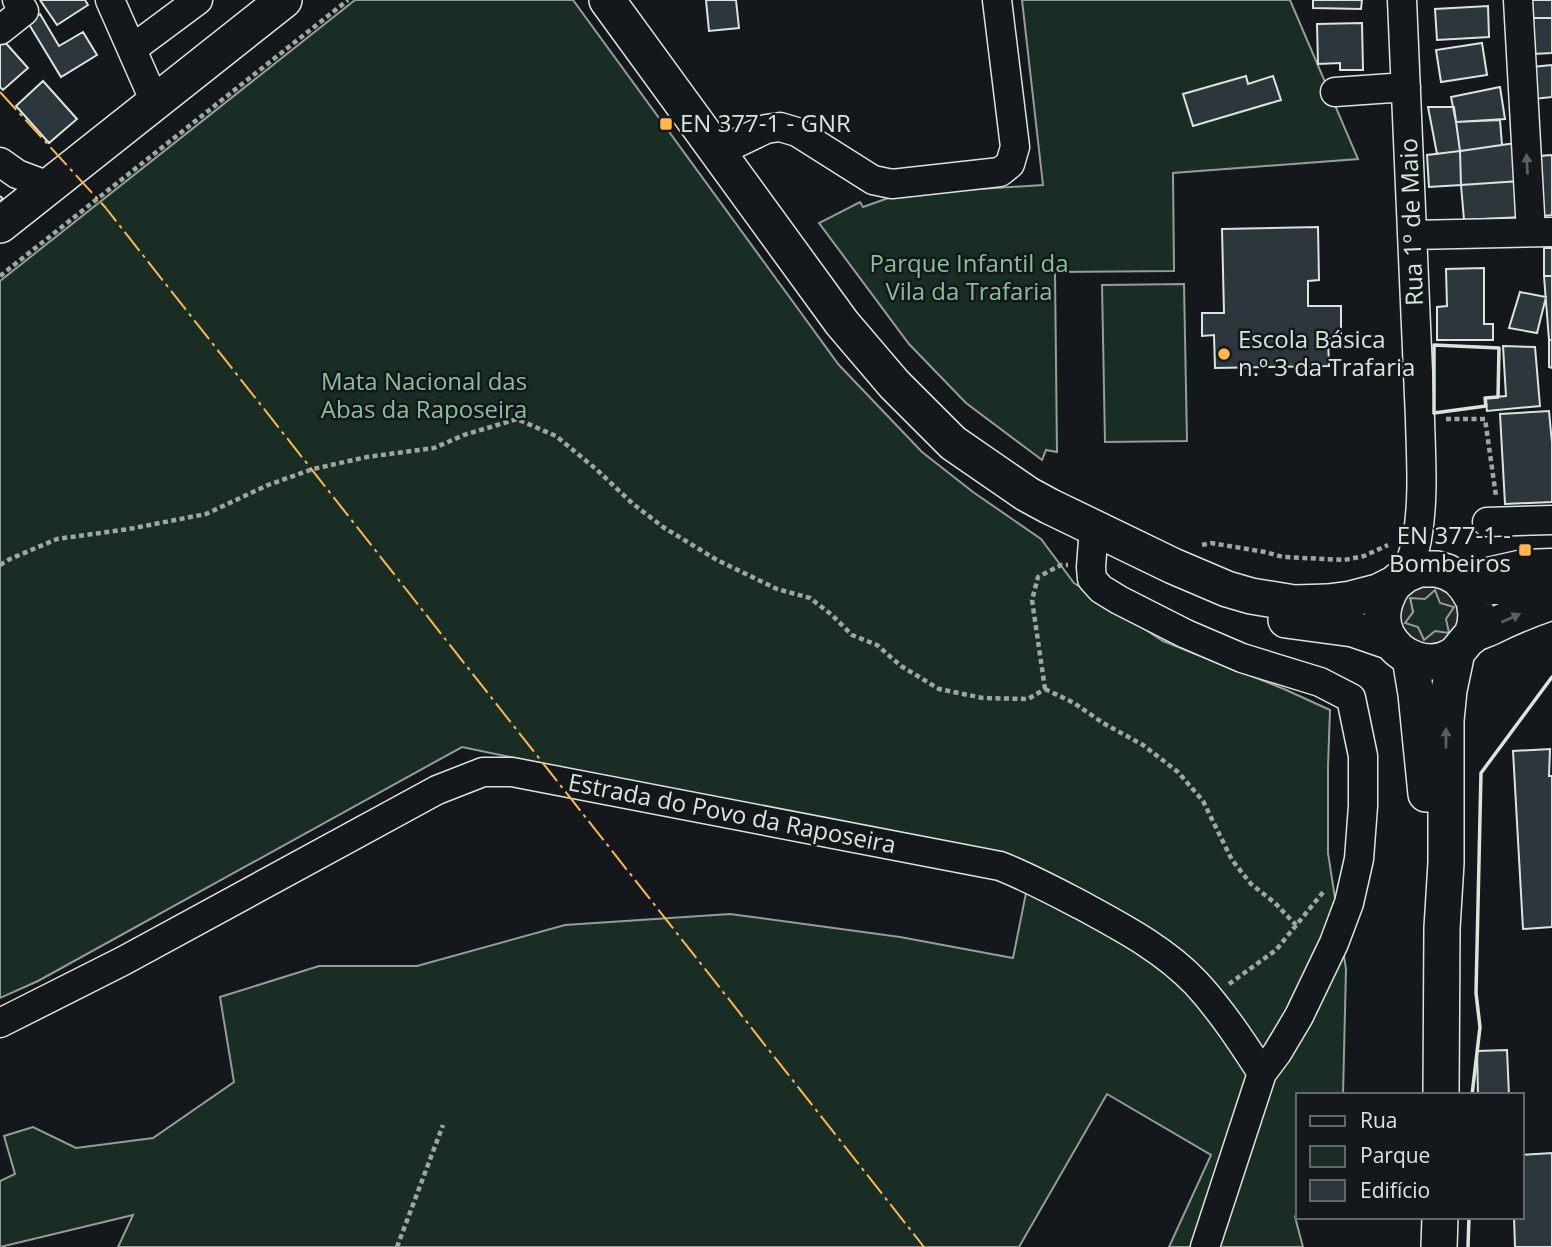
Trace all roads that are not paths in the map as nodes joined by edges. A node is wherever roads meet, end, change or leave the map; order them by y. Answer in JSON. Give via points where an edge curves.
{"nodes":[{"id":1,"x":17,"y":0,"type":"edge"},
{"id":2,"x":110,"y":0,"type":"edge"},
{"id":3,"x":198,"y":0,"type":"edge"},
{"id":4,"x":284,"y":0,"type":"edge"},
{"id":5,"x":607,"y":0,"type":"edge"},
{"id":6,"x":997,"y":0,"type":"edge"},
{"id":7,"x":1402,"y":0,"type":"edge"},
{"id":8,"x":1518,"y":0,"type":"edge"},
{"id":9,"x":0,"y":30,"type":"edge"},
{"id":10,"x":132,"y":49,"type":"junction"},
{"id":11,"x":1406,"y":87,"type":"junction"},
{"id":12,"x":1335,"y":92,"type":"dead end"},
{"id":13,"x":155,"y":102,"type":"junction"},
{"id":14,"x":718,"y":152,"type":"junction"},
{"id":15,"x":0,"y":162,"type":"edge"},
{"id":16,"x":48,"y":186,"type":"junction"},
{"id":17,"x":0,"y":225,"type":"edge"},
{"id":18,"x":1542,"y":232,"type":"edge"},
{"id":19,"x":1412,"y":235,"type":"junction"},
{"id":20,"x":1421,"y":487,"type":"junction"},
{"id":21,"x":1552,"y":520,"type":"edge"},
{"id":22,"x":1493,"y":522,"type":"road end"},
{"id":23,"x":1094,"y":528,"type":"junction"},
{"id":24,"x":1552,"y":563,"type":"edge"},
{"id":25,"x":1173,"y":566,"type":"junction"},
{"id":26,"x":1400,"y":579,"type":"junction"},
{"id":27,"x":1457,"y":579,"type":"junction"},
{"id":28,"x":1552,"y":584,"type":"edge"},
{"id":29,"x":1552,"y":602,"type":"edge"},
{"id":30,"x":1464,"y":644,"type":"junction"},
{"id":31,"x":1401,"y":650,"type":"junction"},
{"id":32,"x":1442,"y":928,"type":"junction"},
{"id":33,"x":0,"y":1023,"type":"edge"},
{"id":34,"x":1262,"y":1073,"type":"junction"},
{"id":35,"x":1441,"y":1093,"type":"edge"},
{"id":36,"x":1440,"y":1219,"type":"edge"},
{"id":37,"x":1205,"y":1247,"type":"edge"},
{"id":38,"x":1439,"y":1247,"type":"edge"}],
"edges":[{"from":1,"to":9,"type":"street","via":[[24,11]]},
{"from":2,"to":10,"type":"street"},
{"from":3,"to":10,"type":"street"},
{"from":4,"to":13,"type":"main road"},
{"from":5,"to":14,"type":"main road"},
{"from":6,"to":14,"type":"street","via":[[1015,147],[1010,164],[1000,172],[892,184],[873,180],[797,132],[780,127]]},
{"from":7,"to":11,"type":"street","name":"Rua 1º de Maio"},
{"from":18,"to":8,"type":"street","one_way":true},
{"from":10,"to":13,"type":"street"},
{"from":11,"to":12,"type":"street"},
{"from":11,"to":19,"type":"street","name":"Rua 1º de Maio"},
{"from":13,"to":16,"type":"main road"},
{"from":14,"to":23,"type":"main road","via":[[842,323],[953,443],[1027,494]]},
{"from":15,"to":16,"type":"street"},
{"from":16,"to":17,"type":"main road"},
{"from":18,"to":19,"type":"street"},
{"from":19,"to":20,"type":"street","name":"Rua 1º de Maio"},
{"from":20,"to":26,"type":"street","name":"Rua 1º de Maio","via":[[1418,537]]},
{"from":20,"to":27,"type":"street","name":"Rua 1º de Maio","via":[[1436,556]]},
{"from":21,"to":22,"type":"street"},
{"from":23,"to":25,"type":"main road"},
{"from":23,"to":34,"type":"street","via":[[1092,579],[1101,589],[1186,634],[1242,658],[1320,682],[1351,698],[1363,756],[1363,806],[1359,859],[1349,903],[1299,1016]]},
{"from":24,"to":27,"type":"street","via":[[1523,564]]},
{"from":25,"to":26,"type":"main road","via":[[1239,593],[1294,603],[1351,599],[1378,592]]},
{"from":25,"to":31,"type":"main road","via":[[1232,601],[1271,617],[1353,629]]},
{"from":26,"to":27,"type":"main road","via":[[1419,569],[1437,569]]},
{"from":26,"to":31,"type":"main road","via":[[1387,595],[1383,618],[1385,632]]},
{"from":27,"to":28,"type":"main road"},
{"from":27,"to":30,"type":"main road","via":[[1474,600],[1476,614]]},
{"from":30,"to":29,"type":"main road","one_way":true,"via":[[1514,616]]},
{"from":30,"to":31,"type":"main road","via":[[1454,655],[1431,662]]},
{"from":32,"to":30,"type":"main road","one_way":true,"via":[[1446,720],[1449,690]]},
{"from":31,"to":32,"type":"main road","via":[[1416,694]]},
{"from":32,"to":35,"type":"main road"},
{"from":33,"to":34,"type":"street","name":"Estrada do Povo da Raposeira","via":[[437,790],[483,772],[512,772],[1000,866],[1119,926],[1163,954],[1195,982]]},
{"from":34,"to":37,"type":"street"},
{"from":36,"to":38,"type":"main road"}]}
